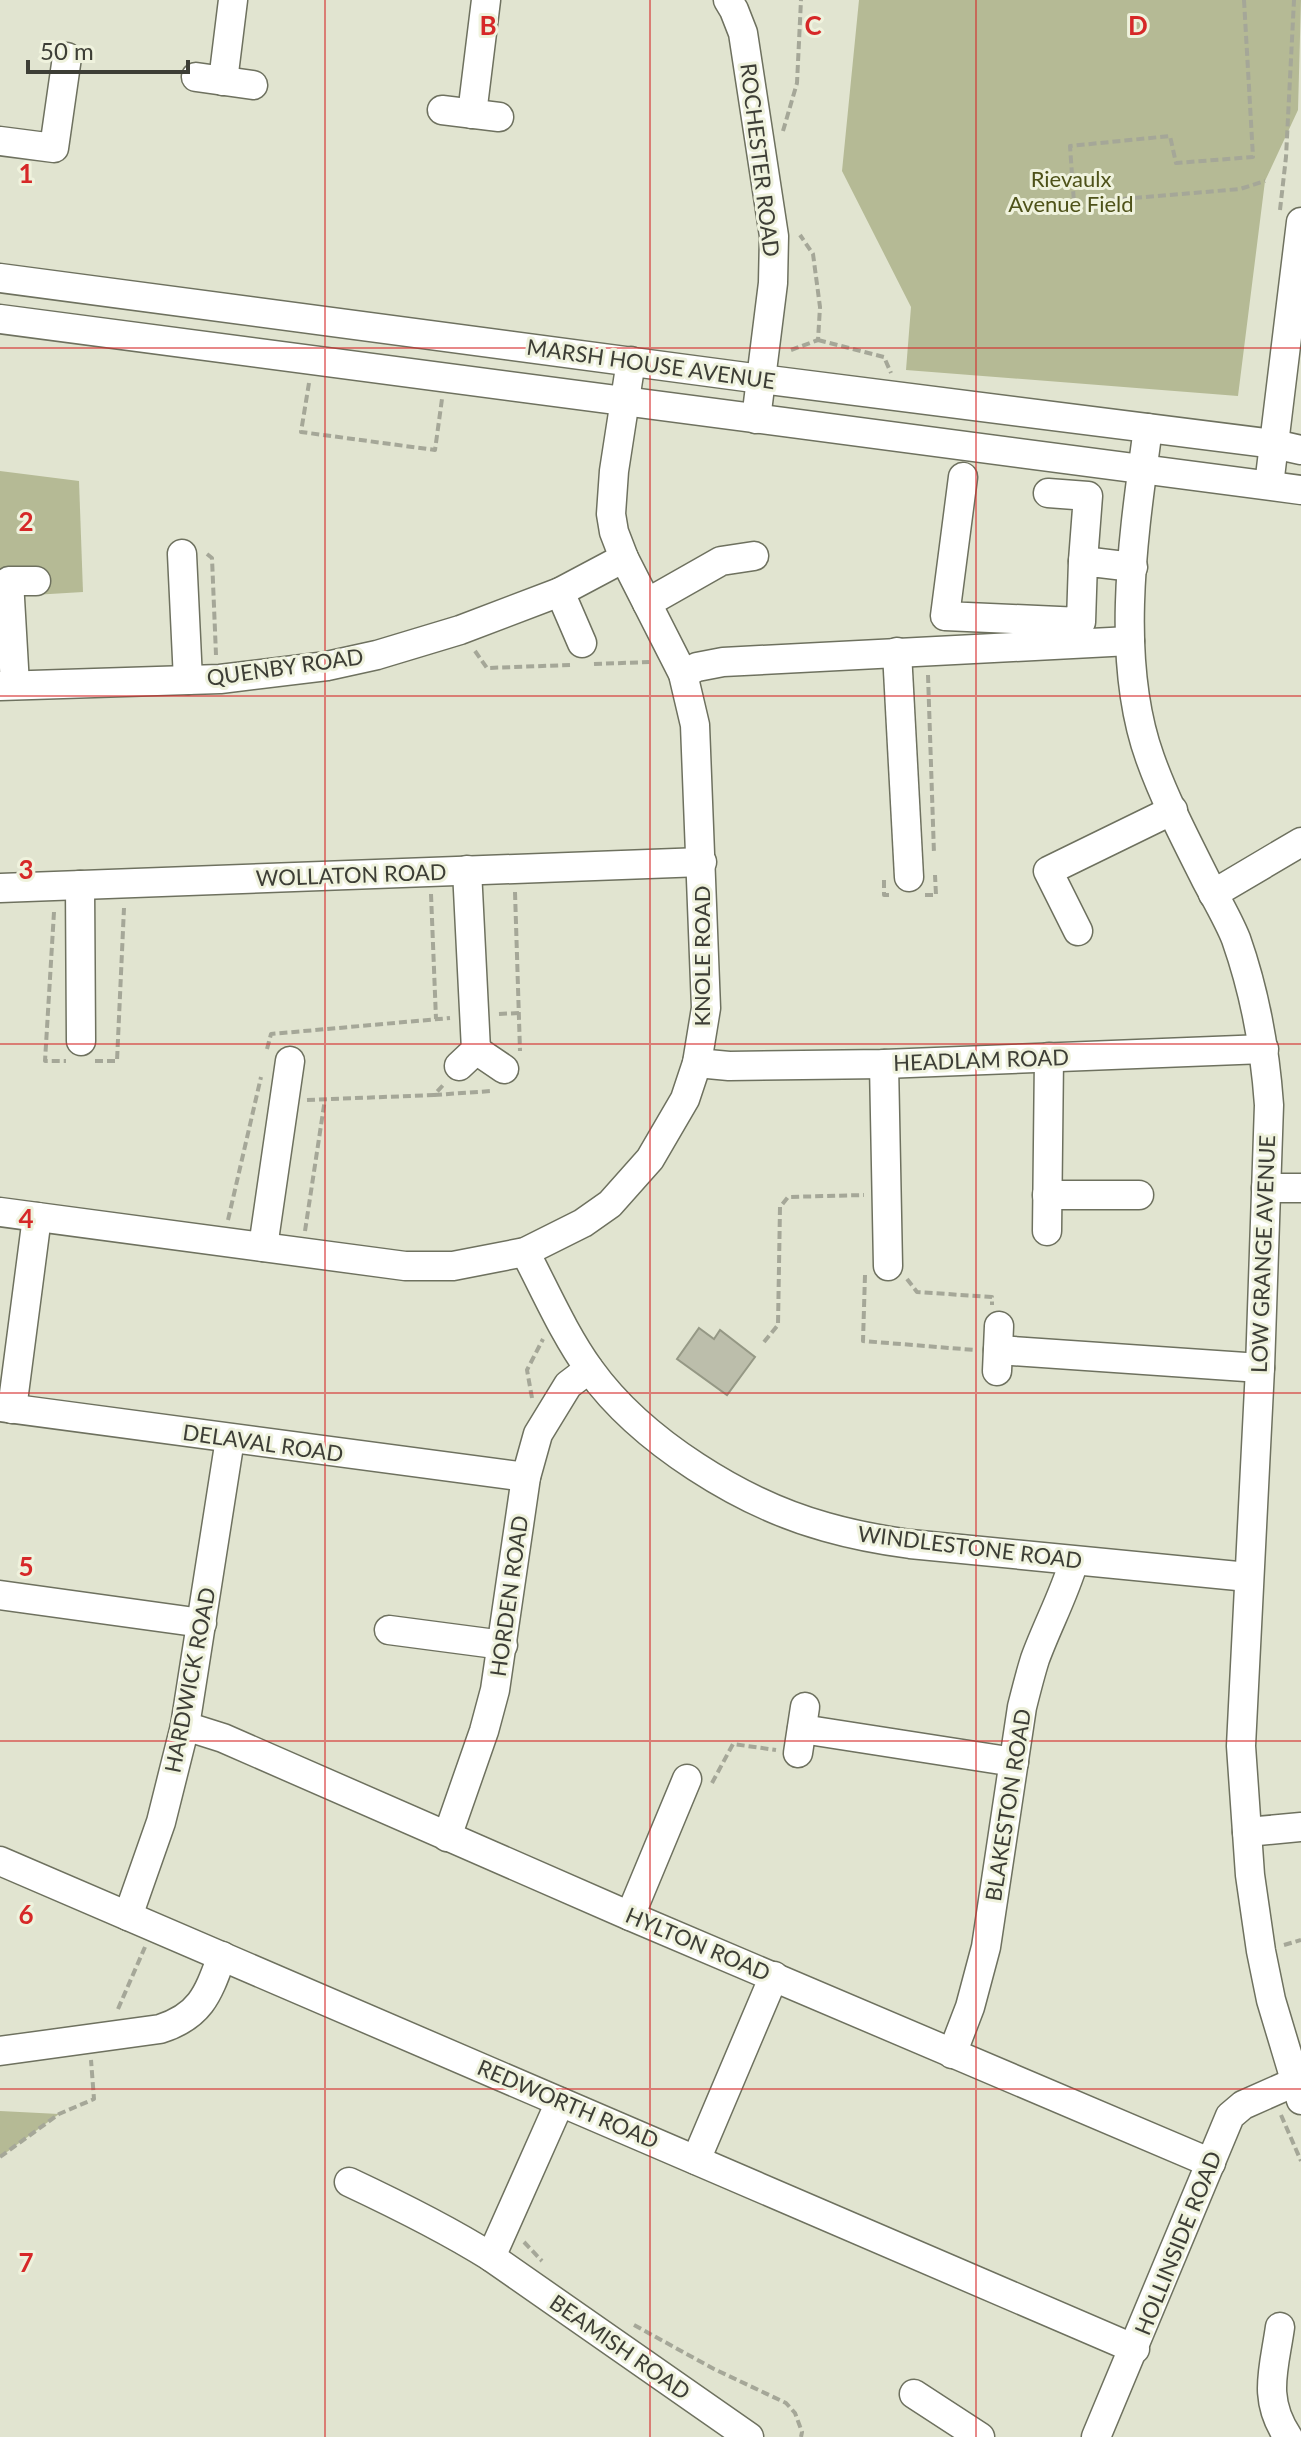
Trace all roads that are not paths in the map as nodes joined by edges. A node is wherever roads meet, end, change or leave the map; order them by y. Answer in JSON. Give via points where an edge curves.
{"nodes":[{"id":1,"x":233,"y":0,"type":"edge"},
{"id":2,"x":486,"y":0,"type":"edge"},
{"id":3,"x":728,"y":0,"type":"edge"},
{"id":4,"x":67,"y":57,"type":"dead end"},
{"id":5,"x":253,"y":85,"type":"dead end"},
{"id":6,"x":442,"y":110,"type":"dead end"},
{"id":7,"x":0,"y":141,"type":"edge"},
{"id":8,"x":1301,"y":222,"type":"edge"},
{"id":9,"x":1299,"y":254,"type":"edge"},
{"id":10,"x":0,"y":278,"type":"edge"},
{"id":11,"x":0,"y":319,"type":"edge"},
{"id":12,"x":631,"y":361,"type":"junction"},
{"id":13,"x":762,"y":368,"type":"junction"},
{"id":14,"x":626,"y":401,"type":"junction"},
{"id":15,"x":756,"y":419,"type":"junction"},
{"id":16,"x":1148,"y":428,"type":"junction"},
{"id":17,"x":1288,"y":447,"type":"edge"},
{"id":18,"x":1142,"y":469,"type":"junction"},
{"id":19,"x":963,"y":477,"type":"dead end"},
{"id":20,"x":1269,"y":485,"type":"junction"},
{"id":21,"x":1301,"y":490,"type":"edge"},
{"id":22,"x":1048,"y":493,"type":"dead end"},
{"id":23,"x":183,"y":554,"type":"road end"},
{"id":24,"x":754,"y":556,"type":"dead end"},
{"id":25,"x":624,"y":558,"type":"junction"},
{"id":26,"x":1083,"y":561,"type":"junction"},
{"id":27,"x":1133,"y":567,"type":"junction"},
{"id":28,"x":36,"y":581,"type":"dead end"},
{"id":29,"x":560,"y":592,"type":"junction"},
{"id":30,"x":647,"y":603,"type":"junction"},
{"id":31,"x":1130,"y":641,"type":"junction"},
{"id":32,"x":582,"y":643,"type":"dead end"},
{"id":33,"x":897,"y":652,"type":"junction"},
{"id":34,"x":680,"y":667,"type":"junction"},
{"id":35,"x":188,"y":680,"type":"junction"},
{"id":36,"x":7,"y":686,"type":"edge"},
{"id":37,"x":1173,"y":810,"type":"junction"},
{"id":38,"x":1301,"y":842,"type":"edge"},
{"id":39,"x":702,"y":862,"type":"junction"},
{"id":40,"x":467,"y":870,"type":"junction"},
{"id":41,"x":909,"y":878,"type":"dead end"},
{"id":42,"x":80,"y":885,"type":"junction"},
{"id":43,"x":0,"y":888,"type":"edge"},
{"id":44,"x":1213,"y":894,"type":"junction"},
{"id":45,"x":1078,"y":931,"type":"dead end"},
{"id":46,"x":1264,"y":1049,"type":"junction"},
{"id":47,"x":72,"y":1050,"type":"dead end"},
{"id":48,"x":1049,"y":1057,"type":"junction"},
{"id":49,"x":273,"y":1061,"type":"road end"},
{"id":50,"x":697,"y":1063,"type":"junction"},
{"id":51,"x":884,"y":1064,"type":"junction"},
{"id":52,"x":506,"y":1073,"type":"road end"},
{"id":53,"x":1266,"y":1188,"type":"junction"},
{"id":54,"x":1301,"y":1188,"type":"edge"},
{"id":55,"x":1047,"y":1195,"type":"junction"},
{"id":56,"x":1139,"y":1195,"type":"dead end"},
{"id":57,"x":0,"y":1212,"type":"edge"},
{"id":58,"x":37,"y":1217,"type":"junction"},
{"id":59,"x":1047,"y":1231,"type":"dead end"},
{"id":60,"x":263,"y":1247,"type":"junction"},
{"id":61,"x":525,"y":1252,"type":"junction"},
{"id":62,"x":887,"y":1272,"type":"road end"},
{"id":63,"x":998,"y":1350,"type":"road end"},
{"id":64,"x":1260,"y":1368,"type":"junction"},
{"id":65,"x":589,"y":1369,"type":"junction"},
{"id":66,"x":6,"y":1408,"type":"edge"},
{"id":67,"x":230,"y":1439,"type":"junction"},
{"id":68,"x":526,"y":1477,"type":"junction"},
{"id":69,"x":1074,"y":1561,"type":"junction"},
{"id":70,"x":1248,"y":1577,"type":"junction"},
{"id":71,"x":0,"y":1595,"type":"edge"},
{"id":72,"x":202,"y":1623,"type":"junction"},
{"id":73,"x":389,"y":1631,"type":"dead end"},
{"id":74,"x":503,"y":1645,"type":"junction"},
{"id":75,"x":185,"y":1726,"type":"junction"},
{"id":76,"x":802,"y":1729,"type":"road end"},
{"id":77,"x":1014,"y":1762,"type":"junction"},
{"id":78,"x":681,"y":1777,"type":"road end"},
{"id":79,"x":1301,"y":1827,"type":"edge"},
{"id":80,"x":1247,"y":1832,"type":"junction"},
{"id":81,"x":447,"y":1837,"type":"junction"},
{"id":82,"x":0,"y":1861,"type":"edge"},
{"id":83,"x":630,"y":1916,"type":"junction"},
{"id":84,"x":141,"y":1921,"type":"junction"},
{"id":85,"x":222,"y":1956,"type":"junction"},
{"id":86,"x":774,"y":1976,"type":"junction"},
{"id":87,"x":0,"y":2051,"type":"edge"},
{"id":88,"x":952,"y":2054,"type":"junction"},
{"id":89,"x":1289,"y":2091,"type":"edge"},
{"id":90,"x":560,"y":2102,"type":"junction"},
{"id":91,"x":696,"y":2160,"type":"junction"},
{"id":92,"x":1211,"y":2163,"type":"junction"},
{"id":93,"x":343,"y":2181,"type":"dead end"},
{"id":94,"x":491,"y":2257,"type":"junction"},
{"id":95,"x":1280,"y":2327,"type":"dead end"},
{"id":96,"x":1135,"y":2349,"type":"junction"},
{"id":97,"x":914,"y":2394,"type":"dead end"},
{"id":98,"x":749,"y":2437,"type":"edge"},
{"id":99,"x":980,"y":2437,"type":"edge"},
{"id":100,"x":1096,"y":2437,"type":"edge"},
{"id":101,"x":1288,"y":2437,"type":"edge"}],
"edges":[{"from":1,"to":5,"type":"street","via":[[209,79]]},
{"from":2,"to":6,"type":"street","via":[[486,116]]},
{"from":3,"to":13,"type":"street","name":"ROCHESTER ROAD","via":[[743,33],[774,236]]},
{"from":4,"to":7,"type":"street","via":[[54,148]]},
{"from":8,"to":9,"type":"street"},
{"from":9,"to":17,"type":"street"},
{"from":10,"to":12,"type":"street","name":"MARSH HOUSE AVENUE"},
{"from":11,"to":14,"type":"street","name":"MARSH HOUSE AVENUE"},
{"from":12,"to":13,"type":"street","name":"MARSH HOUSE AVENUE"},
{"from":12,"to":14,"type":"street","name":"KNOLE ROAD"},
{"from":13,"to":15,"type":"street","name":"ROCHESTER ROAD"},
{"from":13,"to":16,"type":"street","name":"MARSH HOUSE AVENUE","via":[[893,395]]},
{"from":14,"to":15,"type":"street","name":"MARSH HOUSE AVENUE"},
{"from":14,"to":25,"type":"street","name":"KNOLE ROAD","via":[[611,497],[614,532]]},
{"from":15,"to":18,"type":"street","name":"MARSH HOUSE AVENUE"},
{"from":16,"to":17,"type":"street","name":"MARSH HOUSE AVENUE"},
{"from":16,"to":18,"type":"street","name":"LOW GRANGE AVENUE"},
{"from":17,"to":20,"type":"street"},
{"from":18,"to":20,"type":"street","name":"MARSH HOUSE AVENUE"},
{"from":18,"to":27,"type":"street","name":"LOW GRANGE AVENUE"},
{"from":19,"to":26,"type":"street","via":[[945,616],[1081,622]]},
{"from":20,"to":21,"type":"street","name":"MARSH HOUSE AVENUE"},
{"from":22,"to":26,"type":"street","via":[[1088,496]]},
{"from":23,"to":35,"type":"street"},
{"from":24,"to":30,"type":"street","via":[[721,561]]},
{"from":25,"to":29,"type":"street","name":"QUENBY ROAD"},
{"from":25,"to":30,"type":"street","name":"KNOLE ROAD"},
{"from":26,"to":27,"type":"street"},
{"from":27,"to":31,"type":"street","name":"LOW GRANGE AVENUE"},
{"from":28,"to":36,"type":"street","via":[[9,581]]},
{"from":29,"to":32,"type":"street"},
{"from":29,"to":35,"type":"street","name":"QUENBY ROAD","via":[[377,655],[327,666]]},
{"from":30,"to":34,"type":"street","name":"KNOLE ROAD"},
{"from":31,"to":33,"type":"street"},
{"from":31,"to":37,"type":"street","name":"LOW GRANGE AVENUE","via":[[1135,698],[1149,757]]},
{"from":33,"to":34,"type":"street"},
{"from":33,"to":41,"type":"street"},
{"from":34,"to":39,"type":"street","name":"KNOLE ROAD","via":[[695,725]]},
{"from":35,"to":36,"type":"street","name":"QUENBY ROAD"},
{"from":37,"to":44,"type":"street","name":"LOW GRANGE AVENUE"},
{"from":37,"to":45,"type":"street","via":[[1048,871]]},
{"from":38,"to":44,"type":"street"},
{"from":39,"to":40,"type":"street","name":"WOLLATON ROAD"},
{"from":39,"to":50,"type":"street","name":"KNOLE ROAD","via":[[706,1008]]},
{"from":40,"to":42,"type":"street","name":"WOLLATON ROAD"},
{"from":40,"to":52,"type":"street","via":[[475,1016],[468,1058]]},
{"from":42,"to":43,"type":"street","name":"WOLLATON ROAD"},
{"from":42,"to":47,"type":"street"},
{"from":44,"to":46,"type":"street","name":"LOW GRANGE AVENUE","via":[[1235,937]]},
{"from":46,"to":48,"type":"street","name":"HEADLAM ROAD"},
{"from":46,"to":53,"type":"street","name":"LOW GRANGE AVENUE","via":[[1269,1105]]},
{"from":48,"to":51,"type":"street","name":"HEADLAM ROAD"},
{"from":48,"to":55,"type":"street"},
{"from":49,"to":60,"type":"street","via":[[283,1101]]},
{"from":50,"to":51,"type":"street","name":"HEADLAM ROAD"},
{"from":50,"to":61,"type":"street","name":"KNOLE ROAD","via":[[669,1129],[610,1204]]},
{"from":51,"to":62,"type":"street"},
{"from":53,"to":54,"type":"street"},
{"from":53,"to":64,"type":"street","name":"LOW GRANGE AVENUE"},
{"from":55,"to":56,"type":"street"},
{"from":55,"to":59,"type":"street"},
{"from":57,"to":58,"type":"street","name":"KNOLE ROAD"},
{"from":58,"to":60,"type":"street","name":"KNOLE ROAD"},
{"from":58,"to":66,"type":"street"},
{"from":60,"to":61,"type":"street","name":"KNOLE ROAD","via":[[405,1266],[479,1263]]},
{"from":61,"to":65,"type":"street","name":"WINDLESTONE ROAD"},
{"from":63,"to":64,"type":"street"},
{"from":64,"to":70,"type":"street","name":"LOW GRANGE AVENUE"},
{"from":65,"to":68,"type":"street","name":"HORDEN ROAD","via":[[568,1385],[542,1427]]},
{"from":65,"to":69,"type":"street","name":"WINDLESTONE ROAD","via":[[634,1421],[693,1465],[781,1511],[865,1537]]},
{"from":66,"to":67,"type":"street","name":"DELAVAL ROAD"},
{"from":67,"to":68,"type":"street","name":"DELAVAL ROAD"},
{"from":67,"to":72,"type":"street","name":"HARDWICK ROAD"},
{"from":68,"to":74,"type":"street","name":"HORDEN ROAD"},
{"from":69,"to":70,"type":"street","name":"WINDLESTONE ROAD"},
{"from":69,"to":77,"type":"street","name":"BLAKESTON ROAD","via":[[1035,1659]]},
{"from":70,"to":80,"type":"street","name":"LOW GRANGE AVENUE","via":[[1241,1746]]},
{"from":71,"to":72,"type":"street"},
{"from":72,"to":75,"type":"street","name":"HARDWICK ROAD"},
{"from":73,"to":74,"type":"street"},
{"from":74,"to":81,"type":"street","name":"HORDEN ROAD","via":[[484,1731]]},
{"from":75,"to":81,"type":"street","name":"HYLTON ROAD"},
{"from":75,"to":84,"type":"street","name":"HARDWICK ROAD"},
{"from":76,"to":77,"type":"street"},
{"from":77,"to":88,"type":"street","name":"BLAKESTON ROAD","via":[[986,1947]]},
{"from":78,"to":83,"type":"street"},
{"from":79,"to":80,"type":"street"},
{"from":80,"to":89,"type":"street","name":"LOW GRANGE AVENUE","via":[[1261,1951]]},
{"from":81,"to":83,"type":"street","name":"HYLTON ROAD"},
{"from":82,"to":84,"type":"street","name":"REDWORTH ROAD"},
{"from":83,"to":86,"type":"street","name":"HYLTON ROAD"},
{"from":84,"to":85,"type":"street","name":"REDWORTH ROAD"},
{"from":85,"to":87,"type":"street","via":[[198,2008],[160,2029]]},
{"from":85,"to":90,"type":"street","name":"REDWORTH ROAD"},
{"from":86,"to":88,"type":"street","name":"HYLTON ROAD"},
{"from":86,"to":91,"type":"street"},
{"from":88,"to":92,"type":"street","name":"HYLTON ROAD"},
{"from":89,"to":92,"type":"street","name":"HOLLINSIDE ROAD","via":[[1243,2105],[1230,2116]]},
{"from":90,"to":91,"type":"street","name":"REDWORTH ROAD"},
{"from":90,"to":94,"type":"street"},
{"from":91,"to":96,"type":"street","name":"REDWORTH ROAD"},
{"from":92,"to":96,"type":"street","name":"HOLLINSIDE ROAD"},
{"from":93,"to":94,"type":"street","name":"BEAMISH ROAD","via":[[401,2206]]},
{"from":94,"to":98,"type":"street","name":"BEAMISH ROAD"},
{"from":95,"to":101,"type":"street","via":[[1270,2394],[1276,2419]]},
{"from":96,"to":100,"type":"street","name":"HOLLINSIDE ROAD"},
{"from":97,"to":99,"type":"street"}]}
